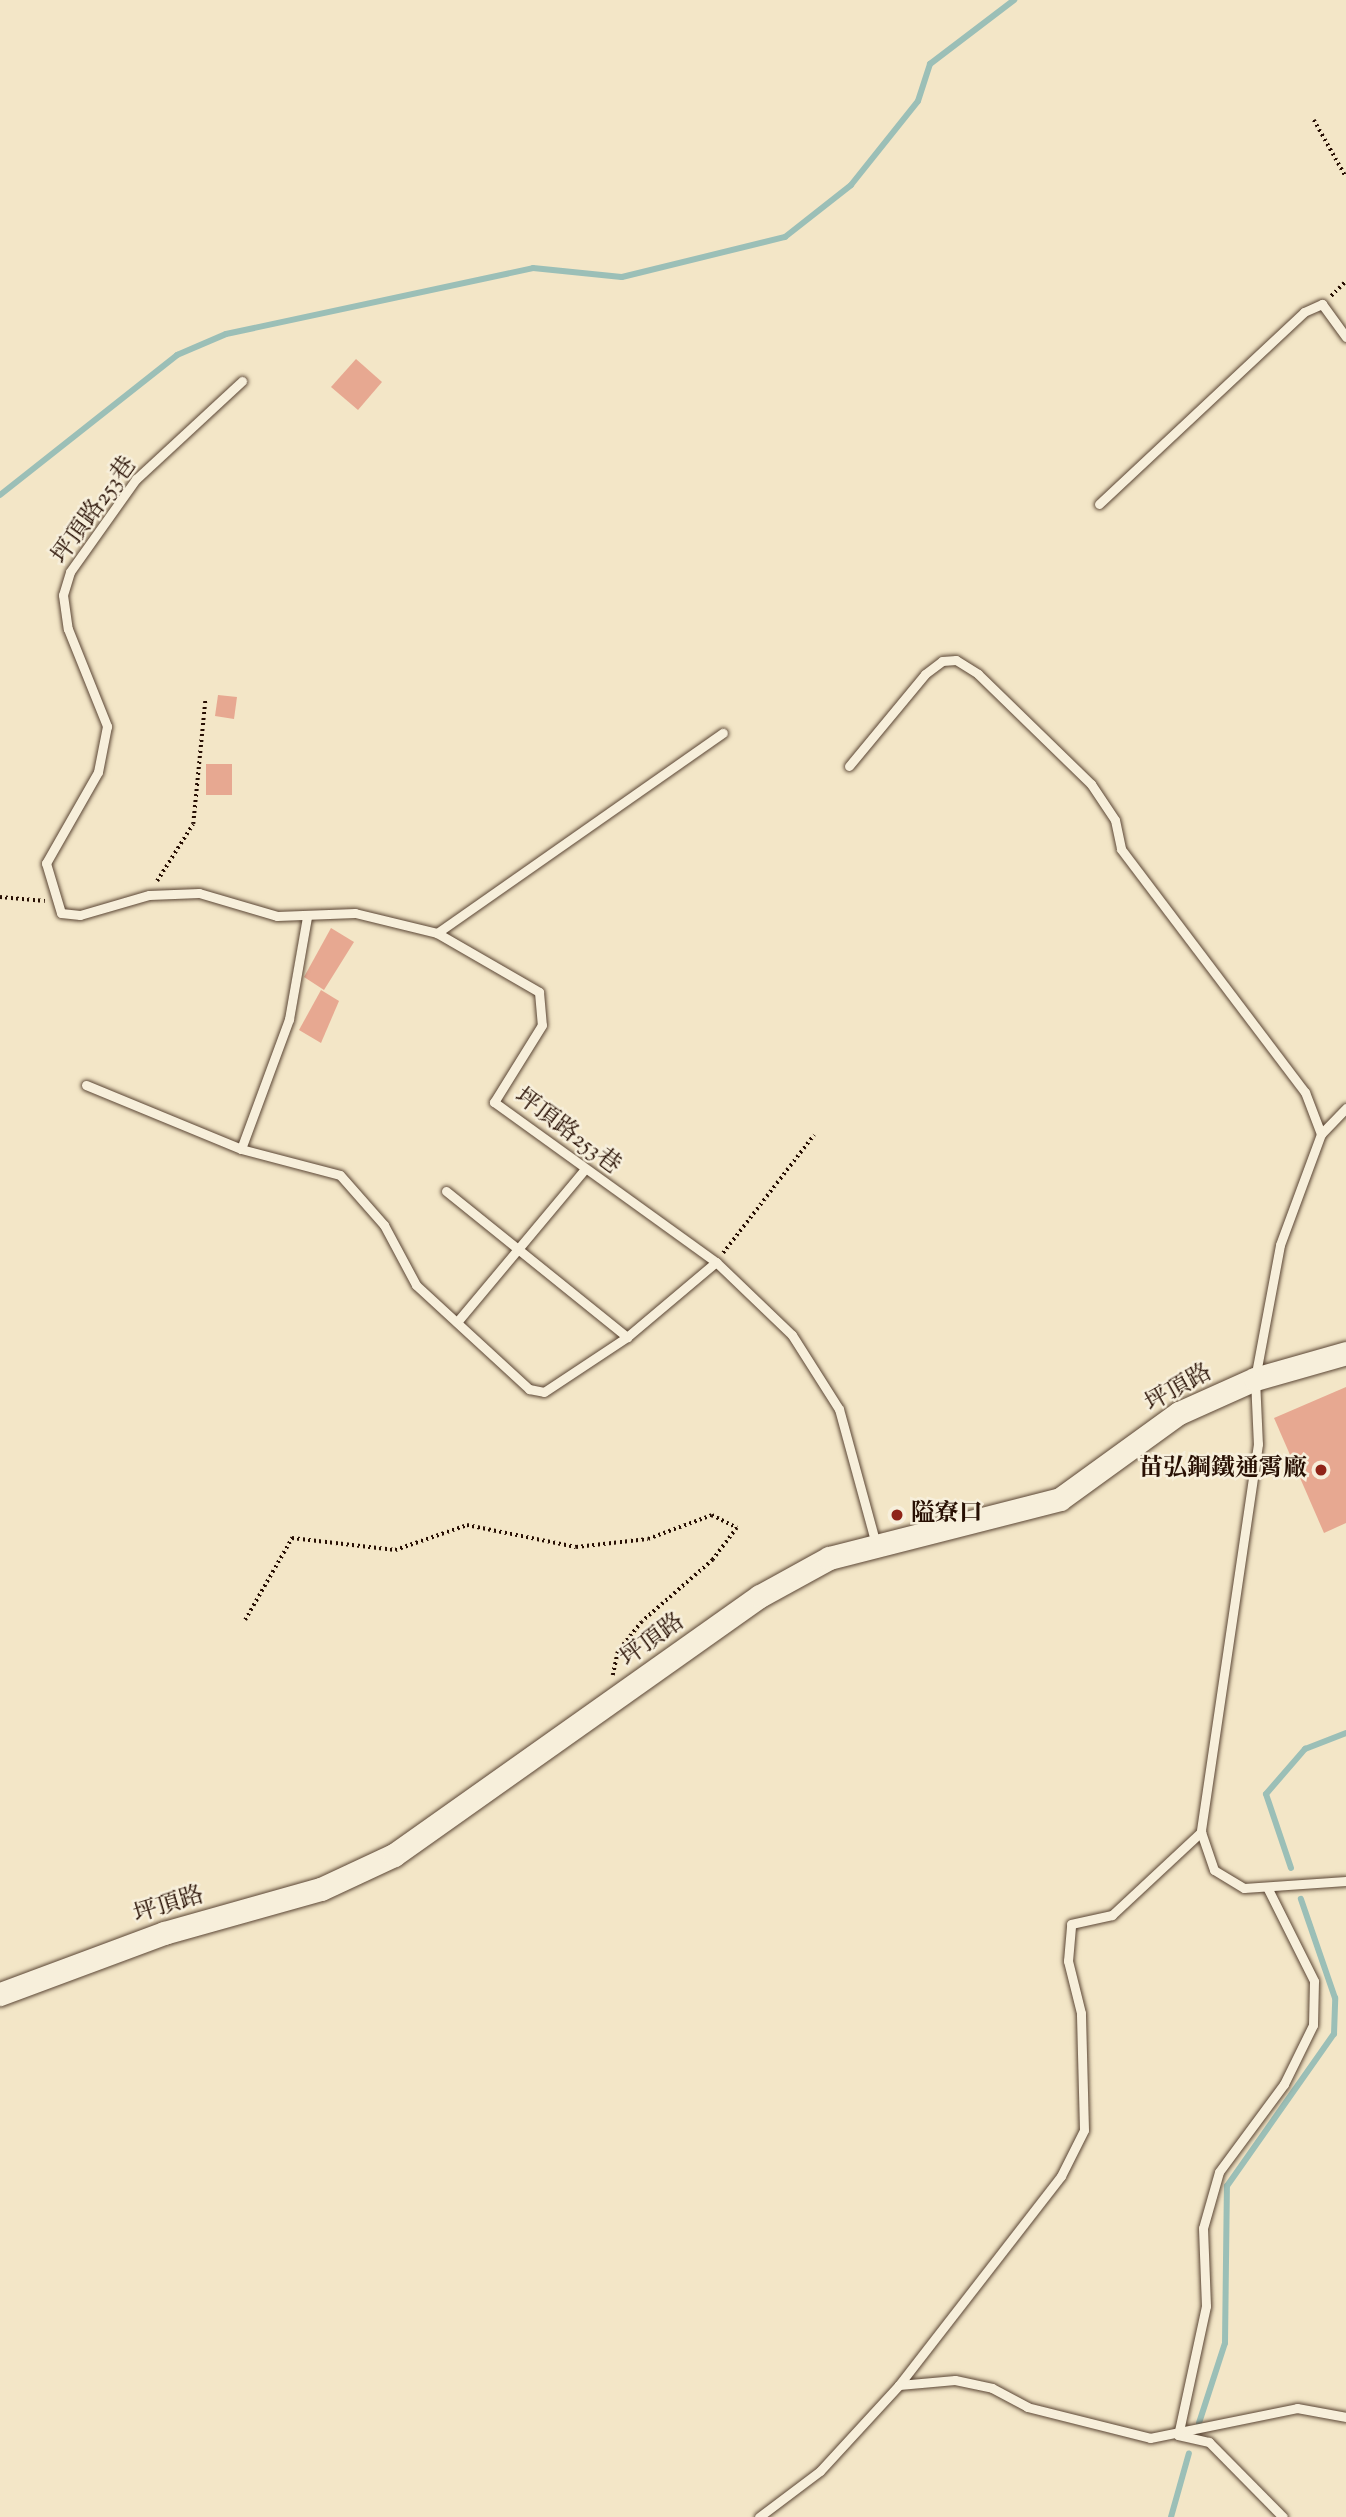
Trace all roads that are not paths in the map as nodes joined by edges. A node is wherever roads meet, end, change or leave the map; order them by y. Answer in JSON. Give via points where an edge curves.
{"nodes":[{"id":1,"x":1346,"y":337,"type":"edge"},
{"id":2,"x":242,"y":381,"type":"dead end"},
{"id":3,"x":1099,"y":504,"type":"dead end"},
{"id":4,"x":723,"y":733,"type":"dead end"},
{"id":5,"x":849,"y":766,"type":"dead end"},
{"id":6,"x":307,"y":917,"type":"junction"},
{"id":7,"x":437,"y":933,"type":"junction"},
{"id":8,"x":86,"y":1086,"type":"dead end"},
{"id":9,"x":1346,"y":1108,"type":"edge"},
{"id":10,"x":1321,"y":1134,"type":"junction"},
{"id":11,"x":241,"y":1149,"type":"junction"},
{"id":12,"x":584,"y":1170,"type":"junction"},
{"id":13,"x":446,"y":1191,"type":"dead end"},
{"id":14,"x":520,"y":1251,"type":"junction"},
{"id":15,"x":716,"y":1262,"type":"junction"},
{"id":16,"x":457,"y":1322,"type":"junction"},
{"id":17,"x":627,"y":1337,"type":"junction"},
{"id":18,"x":1346,"y":1353,"type":"edge"},
{"id":19,"x":1255,"y":1379,"type":"junction"},
{"id":20,"x":876,"y":1544,"type":"junction"},
{"id":21,"x":1200,"y":1832,"type":"junction"},
{"id":22,"x":1346,"y":1881,"type":"edge"},
{"id":23,"x":1268,"y":1889,"type":"junction"},
{"id":24,"x":0,"y":1994,"type":"edge"},
{"id":25,"x":898,"y":2385,"type":"junction"},
{"id":26,"x":1346,"y":2417,"type":"edge"},
{"id":27,"x":1178,"y":2435,"type":"junction"},
{"id":28,"x":759,"y":2517,"type":"edge"},
{"id":29,"x":1283,"y":2517,"type":"edge"}],
"edges":[{"from":1,"to":3,"type":"lane","via":[[1322,304],[1304,312]]},
{"from":2,"to":6,"type":"lane","name":"坪頂路253巷","via":[[136,480],[70,572],[63,595],[68,629],[107,726],[89,792],[48,855],[61,913],[80,915],[149,895],[200,893],[277,916]]},
{"from":4,"to":7,"type":"lane"},
{"from":5,"to":10,"type":"lane","via":[[925,674],[942,661],[957,660],[978,674],[1091,784],[1115,820],[1121,849],[1305,1091]]},
{"from":6,"to":7,"type":"lane","name":"坪頂路253巷","via":[[355,912]]},
{"from":6,"to":11,"type":"lane","via":[[289,1019]]},
{"from":7,"to":12,"type":"lane","name":"坪頂路253巷","via":[[539,992],[542,1025],[494,1102]]},
{"from":8,"to":11,"type":"lane"},
{"from":9,"to":10,"type":"lane"},
{"from":10,"to":19,"type":"lane","via":[[1280,1245]]},
{"from":11,"to":16,"type":"lane","via":[[340,1175],[384,1225],[416,1285]]},
{"from":12,"to":14,"type":"lane"},
{"from":12,"to":15,"type":"lane","name":"坪頂路253巷"},
{"from":13,"to":14,"type":"lane"},
{"from":14,"to":16,"type":"lane"},
{"from":14,"to":17,"type":"lane"},
{"from":15,"to":17,"type":"lane"},
{"from":15,"to":20,"type":"lane","name":"坪頂路253巷","via":[[792,1335],[839,1409]]},
{"from":16,"to":17,"type":"lane","via":[[529,1389],[544,1392]]},
{"from":18,"to":19,"type":"street","name":"坪頂路"},
{"from":19,"to":20,"type":"street","name":"坪頂路","via":[[1179,1413],[1060,1499]]},
{"from":19,"to":21,"type":"lane","via":[[1256,1456]]},
{"from":20,"to":24,"type":"street","name":"坪頂路","via":[[829,1558],[760,1596],[394,1855],[321,1889],[164,1933]]},
{"from":21,"to":23,"type":"lane","via":[[1214,1870],[1244,1888]]},
{"from":21,"to":25,"type":"lane","via":[[1112,1914],[1071,1924],[1068,1961],[1081,2013],[1084,2130],[1061,2176]]},
{"from":22,"to":23,"type":"lane"},
{"from":23,"to":27,"type":"lane","via":[[1314,1981],[1313,2025],[1284,2084],[1219,2172],[1203,2228],[1206,2306]]},
{"from":25,"to":27,"type":"lane","via":[[955,2380],[992,2388],[1027,2407],[1150,2438]]},
{"from":25,"to":28,"type":"lane","via":[[820,2471]]},
{"from":26,"to":27,"type":"lane","via":[[1297,2408]]},
{"from":27,"to":29,"type":"lane","via":[[1209,2442]]}]}
